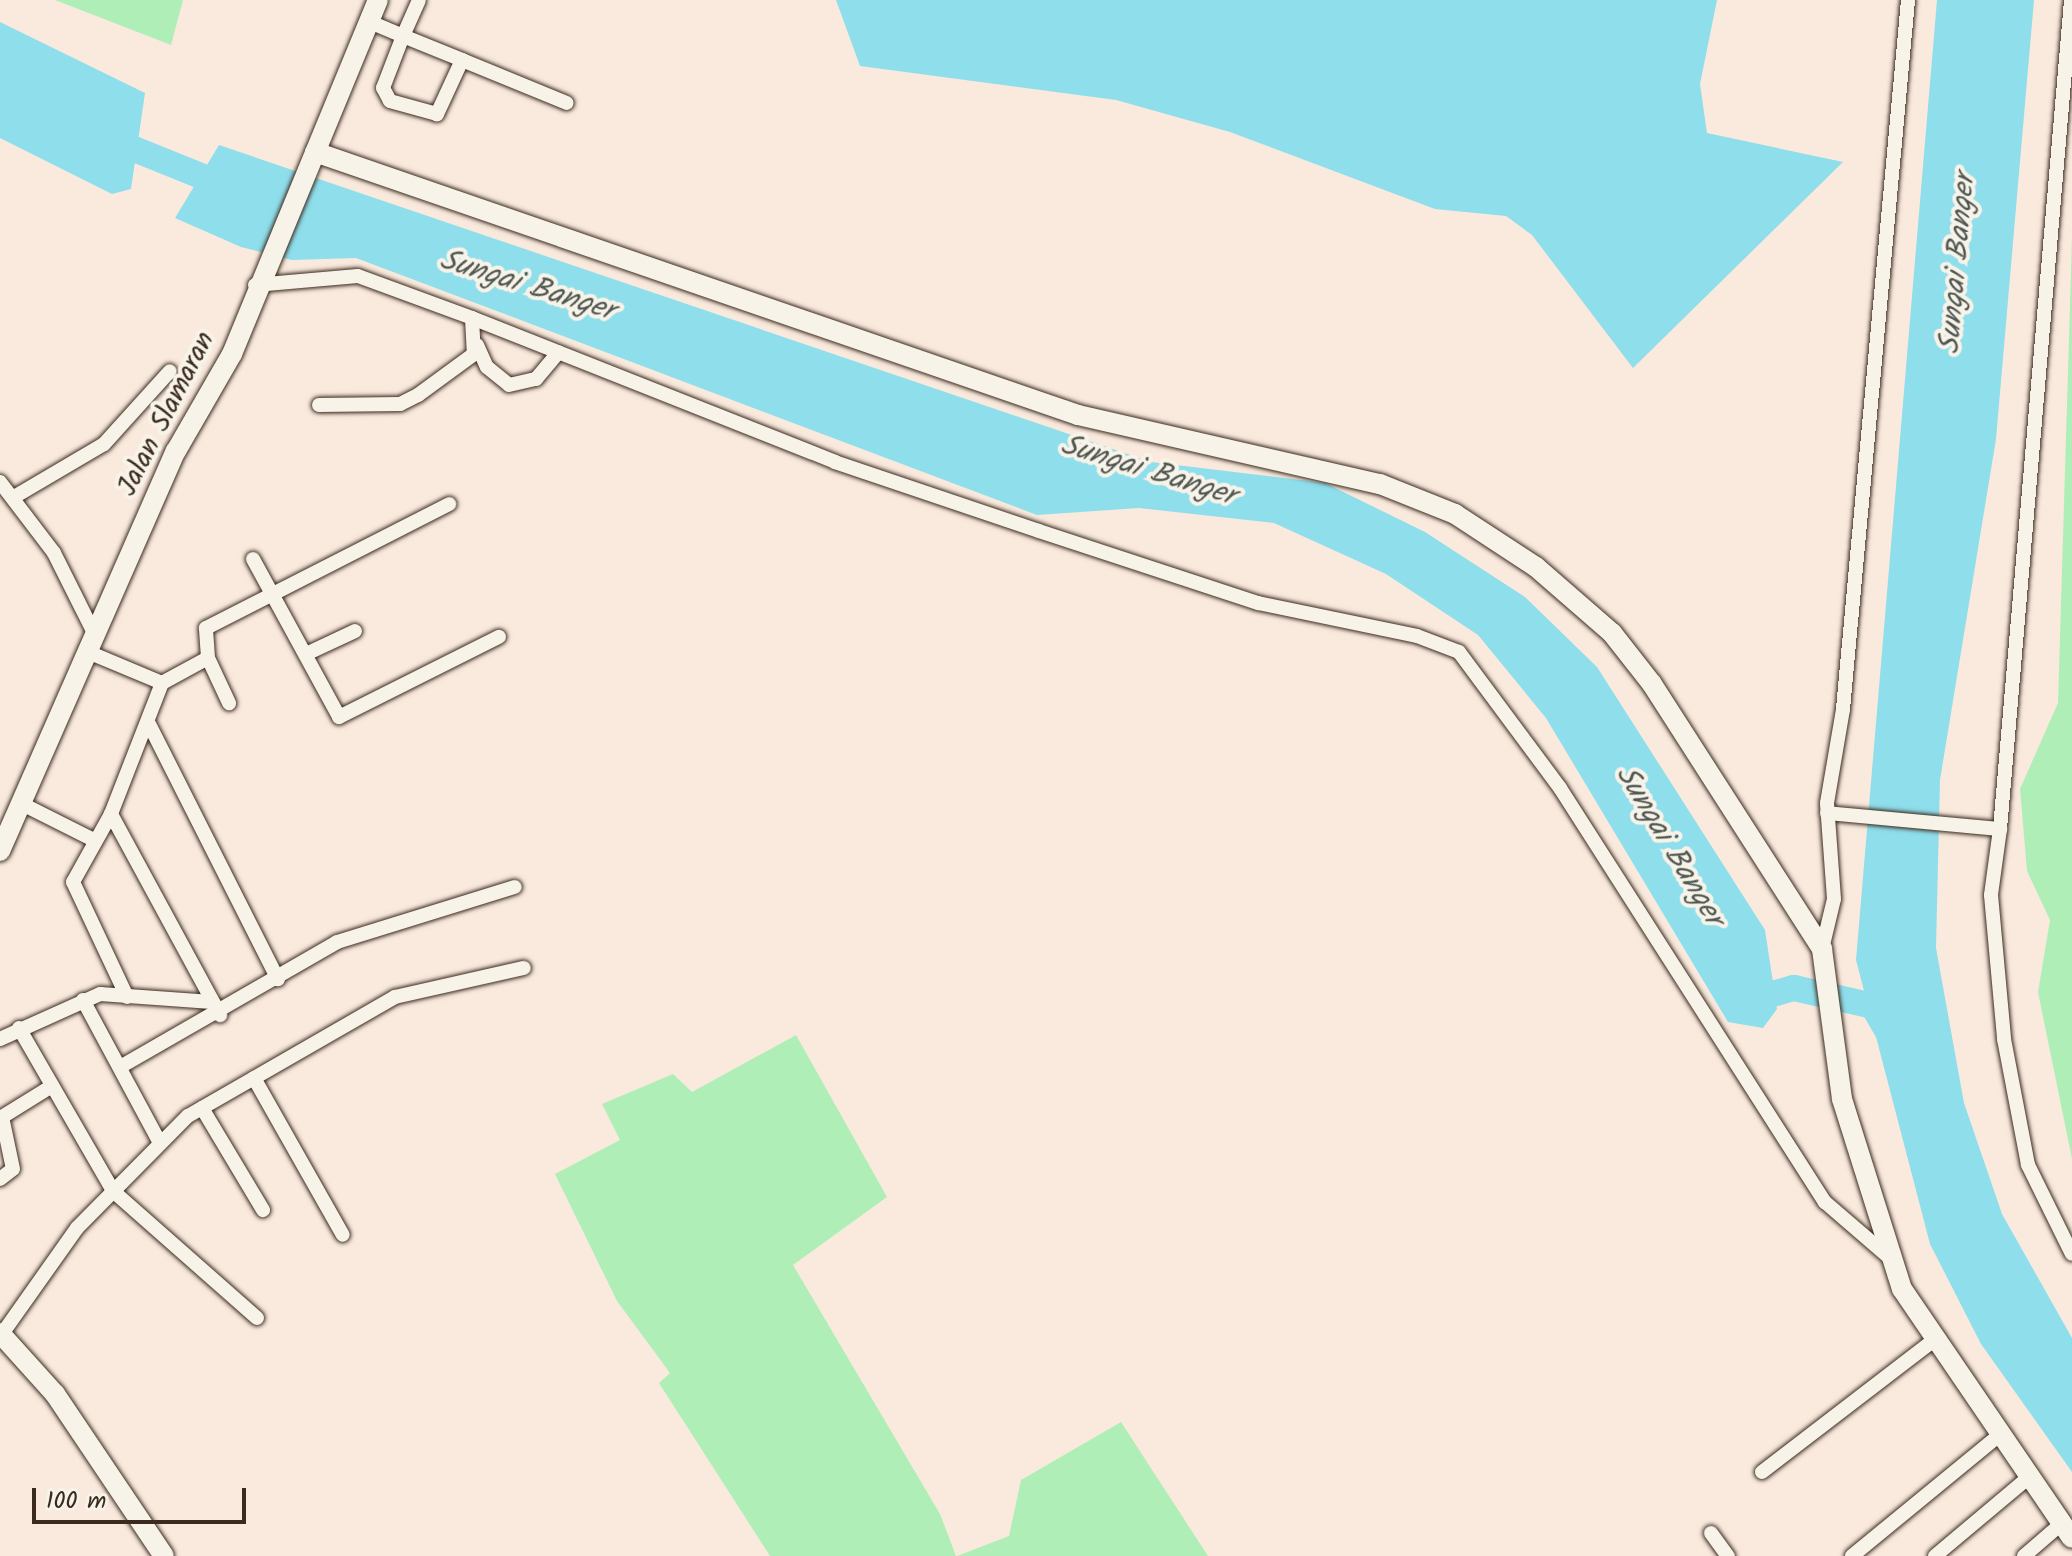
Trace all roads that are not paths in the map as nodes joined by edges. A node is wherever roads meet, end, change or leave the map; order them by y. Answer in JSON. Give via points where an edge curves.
{"nodes":[{"id":1,"x":378,"y":0,"type":"edge"},
{"id":2,"x":419,"y":0,"type":"edge"},
{"id":3,"x":1908,"y":0,"type":"edge"},
{"id":4,"x":2071,"y":0,"type":"edge"},
{"id":5,"x":370,"y":22,"type":"junction"},
{"id":6,"x":403,"y":36,"type":"junction"},
{"id":7,"x":462,"y":60,"type":"junction"},
{"id":8,"x":567,"y":103,"type":"dead end"},
{"id":9,"x":311,"y":160,"type":"junction"},
{"id":10,"x":259,"y":276,"type":"junction"},
{"id":11,"x":472,"y":318,"type":"junction"},
{"id":12,"x":477,"y":345,"type":"junction"},
{"id":13,"x":559,"y":352,"type":"junction"},
{"id":14,"x":170,"y":371,"type":"dead end"},
{"id":15,"x":319,"y":405,"type":"dead end"},
{"id":16,"x":0,"y":482,"type":"edge"},
{"id":17,"x":14,"y":497,"type":"junction"},
{"id":18,"x":449,"y":504,"type":"dead end"},
{"id":19,"x":253,"y":559,"type":"dead end"},
{"id":20,"x":272,"y":593,"type":"junction"},
{"id":21,"x":355,"y":631,"type":"dead end"},
{"id":22,"x":499,"y":637,"type":"dead end"},
{"id":23,"x":92,"y":644,"type":"junction"},
{"id":24,"x":306,"y":654,"type":"junction"},
{"id":25,"x":208,"y":658,"type":"junction"},
{"id":26,"x":162,"y":683,"type":"junction"},
{"id":27,"x":229,"y":703,"type":"dead end"},
{"id":28,"x":149,"y":724,"type":"junction"},
{"id":29,"x":22,"y":804,"type":"junction"},
{"id":30,"x":1830,"y":813,"type":"junction"},
{"id":31,"x":111,"y":814,"type":"junction"},
{"id":32,"x":1998,"y":828,"type":"junction"},
{"id":33,"x":94,"y":840,"type":"junction"},
{"id":34,"x":0,"y":851,"type":"edge"},
{"id":35,"x":515,"y":887,"type":"dead end"},
{"id":36,"x":1825,"y":958,"type":"junction"},
{"id":37,"x":524,"y":968,"type":"dead end"},
{"id":38,"x":278,"y":979,"type":"junction"},
{"id":39,"x":127,"y":997,"type":"junction"},
{"id":40,"x":83,"y":1000,"type":"junction"},
{"id":41,"x":216,"y":1009,"type":"junction"},
{"id":42,"x":19,"y":1028,"type":"junction"},
{"id":43,"x":0,"y":1039,"type":"edge"},
{"id":44,"x":120,"y":1067,"type":"junction"},
{"id":45,"x":254,"y":1078,"type":"junction"},
{"id":46,"x":52,"y":1086,"type":"junction"},
{"id":47,"x":202,"y":1108,"type":"junction"},
{"id":48,"x":159,"y":1141,"type":"junction"},
{"id":49,"x":0,"y":1179,"type":"edge"},
{"id":50,"x":113,"y":1191,"type":"junction"},
{"id":51,"x":263,"y":1210,"type":"dead end"},
{"id":52,"x":343,"y":1235,"type":"dead end"},
{"id":53,"x":2072,"y":1254,"type":"edge"},
{"id":54,"x":1891,"y":1259,"type":"junction"},
{"id":55,"x":257,"y":1318,"type":"dead end"},
{"id":56,"x":1,"y":1333,"type":"edge"},
{"id":57,"x":1934,"y":1340,"type":"junction"},
{"id":58,"x":1998,"y":1436,"type":"junction"},
{"id":59,"x":1762,"y":1472,"type":"dead end"},
{"id":60,"x":2029,"y":1477,"type":"junction"},
{"id":61,"x":2066,"y":1531,"type":"edge"},
{"id":62,"x":1711,"y":1533,"type":"dead end"},
{"id":63,"x":164,"y":1556,"type":"edge"},
{"id":64,"x":1728,"y":1556,"type":"edge"},
{"id":65,"x":1852,"y":1556,"type":"edge"},
{"id":66,"x":1935,"y":1556,"type":"edge"},
{"id":67,"x":2024,"y":1556,"type":"edge"}],
"edges":[{"from":1,"to":5,"type":"street","name":"Jalan Slamaran"},
{"from":2,"to":6,"type":"street"},
{"from":3,"to":30,"type":"street"},
{"from":4,"to":32,"type":"street"},
{"from":5,"to":6,"type":"street"},
{"from":5,"to":9,"type":"street","name":"Jalan Slamaran"},
{"from":6,"to":7,"type":"street"},
{"from":6,"to":7,"type":"street","via":[[383,88],[390,101],[414,111],[437,114]]},
{"from":7,"to":8,"type":"street"},
{"from":9,"to":10,"type":"street","name":"Jalan Slamaran"},
{"from":9,"to":36,"type":"street","via":[[1078,415],[1221,453],[1332,471],[1455,514],[1536,567],[1612,633]]},
{"from":10,"to":11,"type":"street","via":[[358,276]]},
{"from":10,"to":23,"type":"street","name":"Jalan Slamaran","via":[[232,354],[176,451]]},
{"from":11,"to":12,"type":"street"},
{"from":11,"to":13,"type":"street"},
{"from":12,"to":13,"type":"street","via":[[487,367],[509,385],[536,379]]},
{"from":12,"to":15,"type":"street","via":[[463,366],[400,404]]},
{"from":13,"to":54,"type":"street","via":[[835,462],[1039,531],[1258,603],[1429,639],[1459,652],[1560,788],[1825,1202]]},
{"from":14,"to":17,"type":"street","via":[[104,444]]},
{"from":16,"to":17,"type":"street"},
{"from":17,"to":23,"type":"street","via":[[54,553]]},
{"from":18,"to":20,"type":"street"},
{"from":19,"to":20,"type":"street"},
{"from":20,"to":24,"type":"street"},
{"from":20,"to":25,"type":"street","via":[[206,628]]},
{"from":21,"to":24,"type":"street"},
{"from":22,"to":24,"type":"street","via":[[343,718]]},
{"from":23,"to":26,"type":"street"},
{"from":23,"to":29,"type":"street","name":"Jalan Slamaran"},
{"from":25,"to":26,"type":"street"},
{"from":25,"to":27,"type":"street"},
{"from":26,"to":28,"type":"street"},
{"from":28,"to":31,"type":"street"},
{"from":28,"to":38,"type":"street"},
{"from":29,"to":33,"type":"street"},
{"from":29,"to":34,"type":"street","name":"Jalan Slamaran"},
{"from":30,"to":32,"type":"street"},
{"from":30,"to":36,"type":"street","via":[[1834,899]]},
{"from":31,"to":33,"type":"street"},
{"from":31,"to":41,"type":"street"},
{"from":32,"to":53,"type":"street","via":[[1991,908],[2004,1039],[2028,1165]]},
{"from":33,"to":39,"type":"street","via":[[73,885]]},
{"from":35,"to":38,"type":"street","via":[[358,933]]},
{"from":36,"to":54,"type":"street","via":[[1842,1099]]},
{"from":37,"to":45,"type":"street","via":[[395,997]]},
{"from":38,"to":41,"type":"street"},
{"from":39,"to":40,"type":"street"},
{"from":39,"to":41,"type":"street"},
{"from":40,"to":42,"type":"street"},
{"from":40,"to":44,"type":"street"},
{"from":41,"to":44,"type":"street"},
{"from":42,"to":43,"type":"street"},
{"from":42,"to":46,"type":"street"},
{"from":44,"to":48,"type":"street"},
{"from":45,"to":47,"type":"street"},
{"from":45,"to":52,"type":"street"},
{"from":46,"to":49,"type":"street","via":[[2,1117],[13,1169]]},
{"from":46,"to":50,"type":"street"},
{"from":47,"to":48,"type":"street"},
{"from":47,"to":51,"type":"street"},
{"from":48,"to":50,"type":"street"},
{"from":50,"to":55,"type":"street"},
{"from":50,"to":56,"type":"street","via":[[37,1276]]},
{"from":54,"to":57,"type":"street"},
{"from":56,"to":63,"type":"street","via":[[55,1394]]},
{"from":57,"to":58,"type":"street"},
{"from":57,"to":59,"type":"street"},
{"from":58,"to":60,"type":"street"},
{"from":58,"to":65,"type":"street"},
{"from":60,"to":61,"type":"street"},
{"from":60,"to":66,"type":"street"},
{"from":61,"to":67,"type":"street"},
{"from":62,"to":64,"type":"street"}]}
